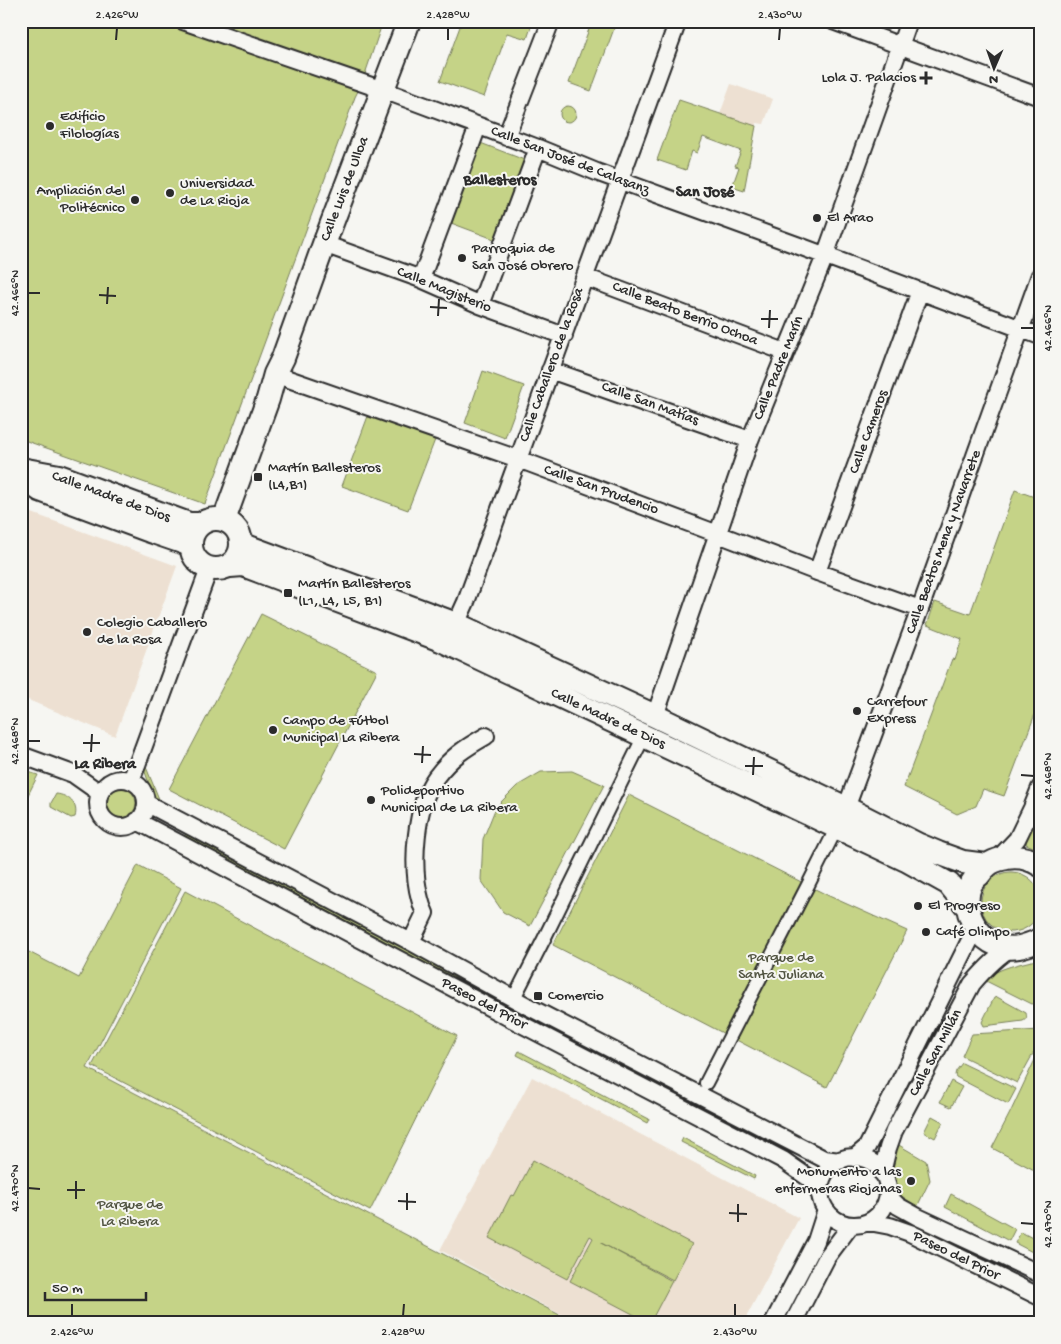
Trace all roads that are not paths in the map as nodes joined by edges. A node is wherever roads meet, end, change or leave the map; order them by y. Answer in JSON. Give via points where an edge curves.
{"nodes":[{"id":1,"x":183,"y":21,"type":"edge"},
{"id":2,"x":409,"y":21,"type":"edge"},
{"id":3,"x":551,"y":21,"type":"edge"},
{"id":4,"x":678,"y":21,"type":"edge"},
{"id":5,"x":834,"y":21,"type":"edge"},
{"id":6,"x":908,"y":21,"type":"edge"},
{"id":7,"x":900,"y":45,"type":"junction"},
{"id":8,"x":383,"y":90,"type":"junction"},
{"id":9,"x":1040,"y":97,"type":"edge"},
{"id":10,"x":478,"y":126,"type":"junction"},
{"id":11,"x":506,"y":137,"type":"junction"},
{"id":12,"x":538,"y":148,"type":"junction"},
{"id":13,"x":620,"y":181,"type":"junction"},
{"id":14,"x":324,"y":244,"type":"junction"},
{"id":15,"x":825,"y":256,"type":"junction"},
{"id":16,"x":1040,"y":275,"type":"edge"},
{"id":17,"x":585,"y":277,"type":"junction"},
{"id":18,"x":421,"y":279,"type":"junction"},
{"id":19,"x":920,"y":292,"type":"junction"},
{"id":20,"x":480,"y":305,"type":"junction"},
{"id":21,"x":1020,"y":329,"type":"junction"},
{"id":22,"x":564,"y":336,"type":"junction"},
{"id":23,"x":1040,"y":336,"type":"edge"},
{"id":24,"x":785,"y":352,"type":"junction"},
{"id":25,"x":281,"y":367,"type":"junction"},
{"id":26,"x":550,"y":370,"type":"junction"},
{"id":27,"x":750,"y":440,"type":"junction"},
{"id":28,"x":518,"y":459,"type":"junction"},
{"id":29,"x":21,"y":469,"type":"edge"},
{"id":30,"x":21,"y":477,"type":"edge"},
{"id":31,"x":224,"y":520,"type":"junction"},
{"id":32,"x":201,"y":524,"type":"junction"},
{"id":33,"x":718,"y":534,"type":"junction"},
{"id":34,"x":242,"y":543,"type":"junction"},
{"id":35,"x":190,"y":545,"type":"junction"},
{"id":36,"x":220,"y":568,"type":"junction"},
{"id":37,"x":817,"y":572,"type":"junction"},
{"id":38,"x":920,"y":609,"type":"junction"},
{"id":39,"x":456,"y":624,"type":"junction"},
{"id":40,"x":655,"y":716,"type":"junction"},
{"id":41,"x":486,"y":736,"type":"dead end"},
{"id":42,"x":644,"y":736,"type":"junction"},
{"id":43,"x":21,"y":755,"type":"edge"},
{"id":44,"x":131,"y":781,"type":"junction"},
{"id":45,"x":1040,"y":788,"type":"edge"},
{"id":46,"x":100,"y":793,"type":"junction"},
{"id":47,"x":146,"y":803,"type":"junction"},
{"id":48,"x":841,"y":817,"type":"junction"},
{"id":49,"x":137,"y":821,"type":"junction"},
{"id":50,"x":992,"y":862,"type":"junction"},
{"id":51,"x":1040,"y":865,"type":"edge"},
{"id":52,"x":972,"y":918,"type":"junction"},
{"id":53,"x":1039,"y":941,"type":"edge"},
{"id":54,"x":412,"y":942,"type":"junction"},
{"id":55,"x":1011,"y":948,"type":"junction"},
{"id":56,"x":514,"y":998,"type":"junction"},
{"id":57,"x":706,"y":1083,"type":"dead end"},
{"id":58,"x":847,"y":1159,"type":"junction"},
{"id":59,"x":882,"y":1173,"type":"junction"},
{"id":60,"x":888,"y":1196,"type":"junction"},
{"id":61,"x":823,"y":1204,"type":"junction"},
{"id":62,"x":869,"y":1222,"type":"junction"},
{"id":63,"x":851,"y":1225,"type":"junction"},
{"id":64,"x":1040,"y":1274,"type":"edge"},
{"id":65,"x":1040,"y":1298,"type":"edge"},
{"id":66,"x":773,"y":1323,"type":"edge"},
{"id":67,"x":792,"y":1323,"type":"edge"}],
"edges":[{"from":1,"to":8,"type":"street","name":"Calle San José de Calasanz"},
{"from":2,"to":8,"type":"main road","name":"Calle Luis de Ulloa"},
{"from":3,"to":11,"type":"street"},
{"from":4,"to":13,"type":"street","name":"Calle Caballero de la Rosa"},
{"from":5,"to":7,"type":"street"},
{"from":6,"to":7,"type":"street","name":"Calle Padre Marín"},
{"from":7,"to":9,"type":"street"},
{"from":7,"to":15,"type":"street","name":"Calle Padre Marín"},
{"from":8,"to":10,"type":"street","name":"Calle San José de Calasanz"},
{"from":8,"to":14,"type":"main road","name":"Calle Luis de Ulloa"},
{"from":10,"to":11,"type":"street","name":"Calle San José de Calasanz"},
{"from":10,"to":18,"type":"street"},
{"from":11,"to":12,"type":"street","name":"Calle San José de Calasanz"},
{"from":12,"to":13,"type":"street","name":"Calle San José de Calasanz"},
{"from":12,"to":20,"type":"street"},
{"from":13,"to":15,"type":"street","name":"Calle San José de Calasanz"},
{"from":13,"to":17,"type":"street","name":"Calle Caballero de la Rosa"},
{"from":14,"to":18,"type":"street","name":"Calle Magisterio"},
{"from":14,"to":25,"type":"main road","name":"Calle Luis de Ulloa"},
{"from":15,"to":19,"type":"street","name":"Calle San José de Calasanz"},
{"from":15,"to":24,"type":"street","name":"Calle Padre Marín"},
{"from":16,"to":21,"type":"street","name":"Calle Beatos Mena y Navarrete"},
{"from":17,"to":22,"type":"street","name":"Calle Caballero de la Rosa"},
{"from":17,"to":24,"type":"street","name":"Calle Beato Berrio Ochoa"},
{"from":18,"to":20,"type":"street","name":"Calle Magisterio"},
{"from":19,"to":21,"type":"street","name":"Calle San José de Calasanz"},
{"from":19,"to":37,"type":"street","name":"Calle Cameros"},
{"from":20,"to":22,"type":"street","name":"Calle Magisterio"},
{"from":21,"to":23,"type":"street","name":"Calle San José de Calasanz"},
{"from":21,"to":38,"type":"street","name":"Calle Beatos Mena y Navarrete"},
{"from":22,"to":26,"type":"street","name":"Calle Caballero de la Rosa"},
{"from":24,"to":27,"type":"street","name":"Calle Padre Marín"},
{"from":25,"to":28,"type":"street","name":"Calle San Prudencio"},
{"from":25,"to":31,"type":"main road","name":"Calle Luis de Ulloa"},
{"from":26,"to":27,"type":"street","name":"Calle San Matías"},
{"from":26,"to":28,"type":"street","name":"Calle Caballero de la Rosa"},
{"from":27,"to":33,"type":"street","name":"Calle Padre Marín"},
{"from":28,"to":33,"type":"street","name":"Calle San Prudencio"},
{"from":28,"to":39,"type":"street","name":"Calle Caballero de la Rosa"},
{"from":29,"to":32,"type":"main road","name":"Calle Madre de Dios","via":[[59,476],[189,524]]},
{"from":30,"to":35,"type":"main road","name":"Calle Madre de Dios","via":[[40,490]]},
{"from":31,"to":32,"type":"main road","via":[[212,519]]},
{"from":31,"to":34,"type":"main road","via":[[233,525]]},
{"from":32,"to":35,"type":"main road","via":[[195,530]]},
{"from":33,"to":37,"type":"street","name":"Calle San Prudencio"},
{"from":33,"to":40,"type":"street","name":"Calle Padre Marín"},
{"from":34,"to":36,"type":"main road","via":[[237,560]]},
{"from":34,"to":39,"type":"main road","name":"Calle Madre de Dios"},
{"from":35,"to":36,"type":"main road","via":[[198,563]]},
{"from":36,"to":42,"type":"main road","name":"Calle Madre de Dios","via":[[243,565],[441,640]]},
{"from":36,"to":44,"type":"street"},
{"from":37,"to":38,"type":"street","name":"Calle San Prudencio"},
{"from":38,"to":48,"type":"street","name":"Calle Beatos Mena y Navarrete"},
{"from":39,"to":40,"type":"main road","name":"Calle Madre de Dios"},
{"from":40,"to":48,"type":"main road","name":"Calle Madre de Dios"},
{"from":41,"to":54,"type":"street","via":[[460,751],[434,778],[425,795],[416,841],[416,879],[425,913]]},
{"from":42,"to":48,"type":"main road","name":"Calle Madre de Dios"},
{"from":42,"to":56,"type":"street"},
{"from":43,"to":46,"type":"street","via":[[73,774]]},
{"from":44,"to":46,"type":"street","via":[[117,779]]},
{"from":44,"to":47,"type":"street","via":[[142,790]]},
{"from":45,"to":50,"type":"street","via":[[1017,839]]},
{"from":46,"to":49,"type":"street","via":[[99,808],[108,822],[123,826]]},
{"from":47,"to":49,"type":"street"},
{"from":47,"to":54,"type":"street","name":"Paseo del Prior"},
{"from":48,"to":50,"type":"main road","name":"Calle Madre de Dios","via":[[963,862]]},
{"from":48,"to":52,"type":"main road","name":"Calle Madre de Dios","via":[[948,884]]},
{"from":48,"to":57,"type":"street"},
{"from":49,"to":61,"type":"street","name":"Paseo del Prior","via":[[783,1160],[813,1181]]},
{"from":50,"to":51,"type":"main road","name":"Calle Madre de Dios","via":[[1017,856]]},
{"from":50,"to":52,"type":"main road","via":[[971,884],[968,899]]},
{"from":52,"to":55,"type":"main road","name":"Calle Madre de Dios","via":[[984,937]]},
{"from":52,"to":58,"type":"street","name":"Calle San Millán","via":[[867,1146]]},
{"from":53,"to":55,"type":"main road"},
{"from":54,"to":56,"type":"street","name":"Paseo del Prior"},
{"from":55,"to":59,"type":"street","name":"Calle San Millán","via":[[972,984],[894,1131]]},
{"from":56,"to":58,"type":"street","name":"Paseo del Prior","via":[[824,1159]]},
{"from":58,"to":59,"type":"street","via":[[865,1159]]},
{"from":58,"to":61,"type":"street","via":[[830,1167],[824,1176],[821,1186]]},
{"from":59,"to":60,"type":"street"},
{"from":60,"to":62,"type":"street","via":[[885,1206]]},
{"from":60,"to":64,"type":"street","name":"Paseo del Prior","via":[[918,1218]]},
{"from":61,"to":63,"type":"street","via":[[832,1217]]},
{"from":61,"to":66,"type":"street","via":[[816,1242]]},
{"from":62,"to":63,"type":"street"},
{"from":62,"to":65,"type":"street","name":"Paseo del Prior","via":[[910,1233]]},
{"from":63,"to":67,"type":"street","via":[[827,1258]]}]}
